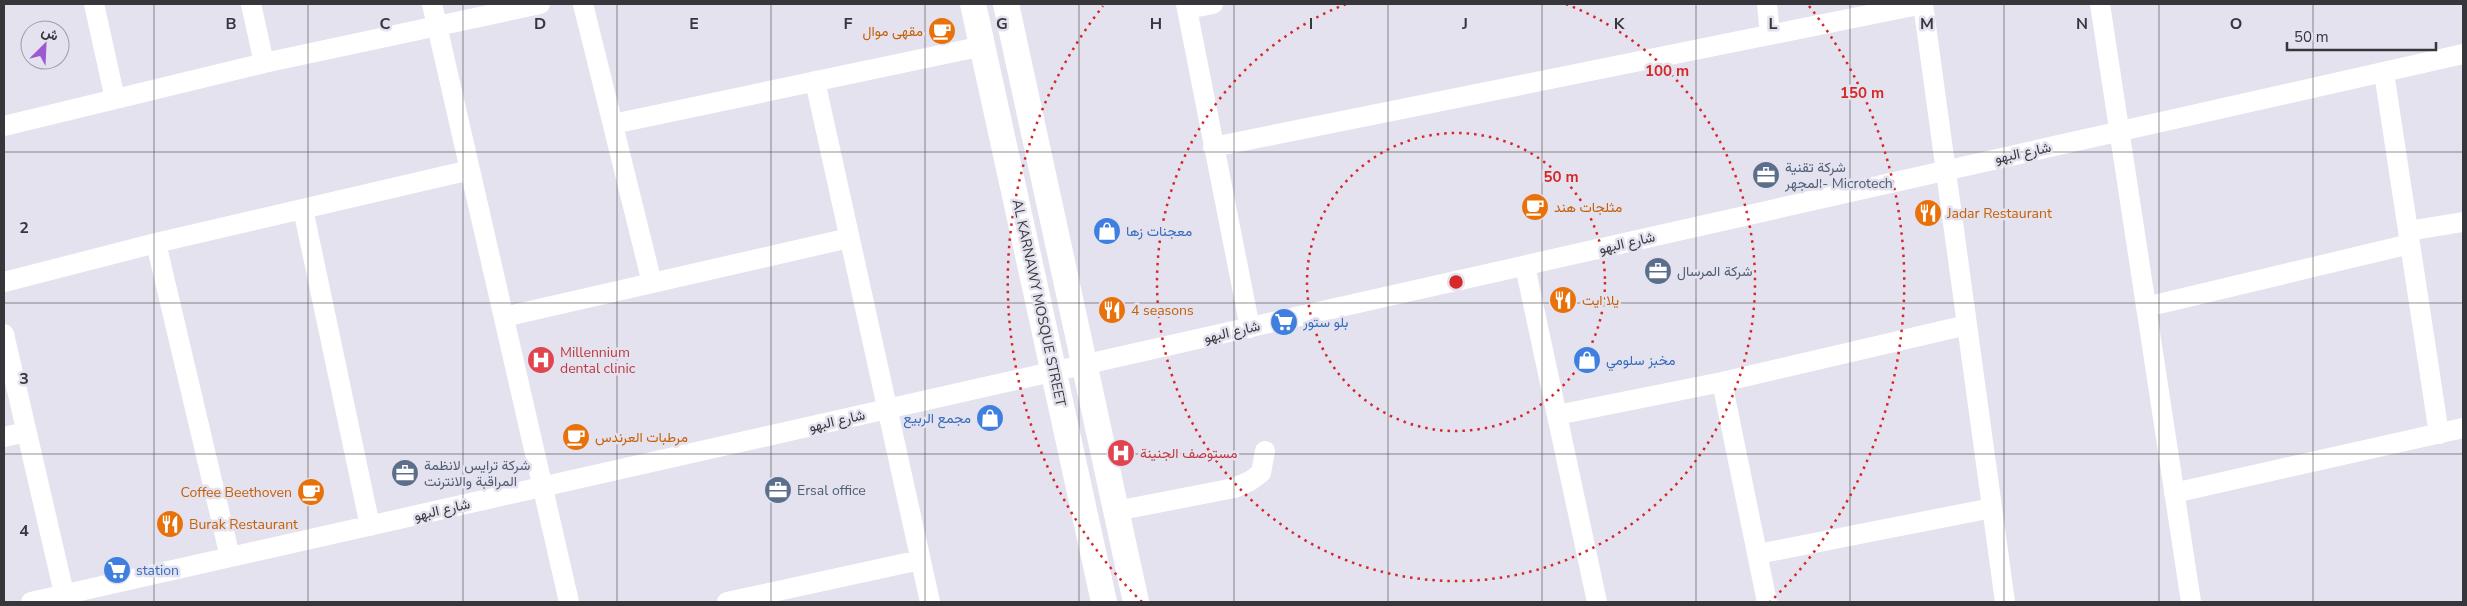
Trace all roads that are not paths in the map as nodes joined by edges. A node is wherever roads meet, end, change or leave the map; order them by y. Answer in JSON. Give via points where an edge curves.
{"nodes":[{"id":1,"x":94,"y":4,"type":"edge"},
{"id":2,"x":251,"y":4,"type":"edge"},
{"id":3,"x":432,"y":4,"type":"edge"},
{"id":4,"x":540,"y":4,"type":"edge"},
{"id":5,"x":583,"y":4,"type":"edge"},
{"id":6,"x":973,"y":4,"type":"edge"},
{"id":7,"x":1006,"y":4,"type":"edge"},
{"id":8,"x":1213,"y":4,"type":"edge"},
{"id":9,"x":1767,"y":4,"type":"edge"},
{"id":10,"x":1923,"y":4,"type":"edge"},
{"id":11,"x":2100,"y":4,"type":"edge"},
{"id":12,"x":1187,"y":7,"type":"edge"},
{"id":13,"x":437,"y":25,"type":"junction"},
{"id":14,"x":1770,"y":35,"type":"junction"},
{"id":15,"x":983,"y":46,"type":"junction"},
{"id":16,"x":2463,"y":54,"type":"edge"},
{"id":17,"x":264,"y":63,"type":"junction"},
{"id":18,"x":2384,"y":73,"type":"junction"},
{"id":19,"x":815,"y":81,"type":"junction"},
{"id":20,"x":115,"y":99,"type":"junction"},
{"id":21,"x":613,"y":124,"type":"junction"},
{"id":22,"x":4,"y":126,"type":"edge"},
{"id":23,"x":2119,"y":132,"type":"junction"},
{"id":24,"x":1213,"y":146,"type":"junction"},
{"id":25,"x":470,"y":170,"type":"junction"},
{"id":26,"x":1945,"y":170,"type":"junction"},
{"id":27,"x":303,"y":209,"type":"junction"},
{"id":28,"x":2463,"y":222,"type":"edge"},
{"id":29,"x":2409,"y":237,"type":"junction"},
{"id":30,"x":849,"y":238,"type":"junction"},
{"id":31,"x":156,"y":243,"type":"junction"},
{"id":32,"x":1526,"y":266,"type":"junction"},
{"id":33,"x":4,"y":282,"type":"edge"},
{"id":34,"x":652,"y":283,"type":"junction"},
{"id":35,"x":2146,"y":307,"type":"junction"},
{"id":36,"x":504,"y":317,"type":"junction"},
{"id":37,"x":1967,"y":326,"type":"junction"},
{"id":38,"x":1250,"y":328,"type":"junction"},
{"id":39,"x":4,"y":334,"type":"edge"},
{"id":40,"x":1085,"y":365,"type":"junction"},
{"id":41,"x":1054,"y":372,"type":"junction"},
{"id":42,"x":1722,"y":382,"type":"junction"},
{"id":43,"x":887,"y":410,"type":"junction"},
{"id":44,"x":1557,"y":415,"type":"junction"},
{"id":45,"x":2463,"y":428,"type":"edge"},
{"id":46,"x":26,"y":432,"type":"junction"},
{"id":47,"x":2439,"y":434,"type":"junction"},
{"id":48,"x":4,"y":437,"type":"edge"},
{"id":49,"x":1265,"y":451,"type":"dead end"},
{"id":50,"x":543,"y":487,"type":"junction"},
{"id":51,"x":2174,"y":493,"type":"junction"},
{"id":52,"x":1992,"y":508,"type":"junction"},
{"id":53,"x":1116,"y":511,"type":"junction"},
{"id":54,"x":370,"y":526,"type":"junction"},
{"id":55,"x":1758,"y":554,"type":"junction"},
{"id":56,"x":230,"y":558,"type":"junction"},
{"id":57,"x":920,"y":560,"type":"junction"},
{"id":58,"x":65,"y":598,"type":"edge"},
{"id":59,"x":31,"y":602,"type":"edge"},
{"id":60,"x":569,"y":602,"type":"edge"},
{"id":61,"x":728,"y":602,"type":"edge"},
{"id":62,"x":930,"y":602,"type":"edge"},
{"id":63,"x":1104,"y":602,"type":"edge"},
{"id":64,"x":1136,"y":602,"type":"edge"},
{"id":65,"x":1597,"y":602,"type":"edge"},
{"id":66,"x":1768,"y":602,"type":"edge"},
{"id":67,"x":2004,"y":602,"type":"edge"},
{"id":68,"x":2191,"y":602,"type":"edge"}],
"edges":[{"from":1,"to":20,"type":"street"},
{"from":2,"to":17,"type":"street"},
{"from":3,"to":13,"type":"street"},
{"from":4,"to":13,"type":"street"},
{"from":5,"to":21,"type":"street"},
{"from":6,"to":15,"type":"main road","name":"AL KARNAWY MOSQUE STREET"},
{"from":7,"to":40,"type":"main road"},
{"from":8,"to":12,"type":"street"},
{"from":9,"to":14,"type":"street"},
{"from":10,"to":14,"type":"street"},
{"from":10,"to":26,"type":"street"},
{"from":11,"to":23,"type":"street"},
{"from":12,"to":24,"type":"street"},
{"from":13,"to":17,"type":"street"},
{"from":13,"to":25,"type":"street"},
{"from":14,"to":24,"type":"street"},
{"from":15,"to":19,"type":"street"},
{"from":15,"to":41,"type":"main road","name":"AL KARNAWY MOSQUE STREET"},
{"from":16,"to":18,"type":"street","name":"شارع البهو"},
{"from":17,"to":20,"type":"street"},
{"from":18,"to":23,"type":"street","name":"شارع البهو"},
{"from":18,"to":29,"type":"street"},
{"from":19,"to":21,"type":"street"},
{"from":19,"to":30,"type":"street"},
{"from":20,"to":22,"type":"street"},
{"from":21,"to":34,"type":"street"},
{"from":23,"to":26,"type":"street","name":"شارع البهو"},
{"from":23,"to":35,"type":"street"},
{"from":24,"to":38,"type":"street"},
{"from":25,"to":27,"type":"street"},
{"from":25,"to":36,"type":"street"},
{"from":26,"to":32,"type":"street","name":"شارع البهو"},
{"from":26,"to":37,"type":"street"},
{"from":27,"to":31,"type":"street"},
{"from":27,"to":54,"type":"street"},
{"from":28,"to":29,"type":"street"},
{"from":29,"to":35,"type":"street"},
{"from":29,"to":47,"type":"street"},
{"from":30,"to":34,"type":"street"},
{"from":30,"to":43,"type":"street"},
{"from":31,"to":33,"type":"street"},
{"from":31,"to":56,"type":"street"},
{"from":32,"to":38,"type":"street","name":"شارع البهو"},
{"from":32,"to":44,"type":"street"},
{"from":34,"to":36,"type":"street"},
{"from":35,"to":51,"type":"street"},
{"from":36,"to":50,"type":"street"},
{"from":37,"to":42,"type":"street"},
{"from":37,"to":52,"type":"street"},
{"from":38,"to":40,"type":"street","name":"شارع البهو"},
{"from":39,"to":46,"type":"street"},
{"from":40,"to":41,"type":"street","name":"شارع البهو"},
{"from":40,"to":53,"type":"main road"},
{"from":41,"to":43,"type":"street","name":"شارع البهو"},
{"from":41,"to":63,"type":"main road","name":"AL KARNAWY MOSQUE STREET"},
{"from":42,"to":44,"type":"street"},
{"from":42,"to":55,"type":"street"},
{"from":43,"to":50,"type":"street","name":"شارع البهو"},
{"from":43,"to":57,"type":"street"},
{"from":44,"to":65,"type":"street"},
{"from":45,"to":47,"type":"street"},
{"from":46,"to":48,"type":"street"},
{"from":46,"to":58,"type":"street"},
{"from":47,"to":51,"type":"street"},
{"from":49,"to":53,"type":"street","via":[[1261,473],[1234,488]]},
{"from":50,"to":54,"type":"street","name":"شارع البهو"},
{"from":50,"to":60,"type":"street"},
{"from":51,"to":68,"type":"street"},
{"from":52,"to":55,"type":"street"},
{"from":52,"to":67,"type":"street"},
{"from":53,"to":64,"type":"main road"},
{"from":54,"to":56,"type":"street","name":"شارع البهو"},
{"from":55,"to":66,"type":"street"},
{"from":56,"to":58,"type":"street","name":"شارع البهو"},
{"from":57,"to":61,"type":"street"},
{"from":57,"to":62,"type":"street"},
{"from":58,"to":59,"type":"street","name":"شارع البهو"}]}
